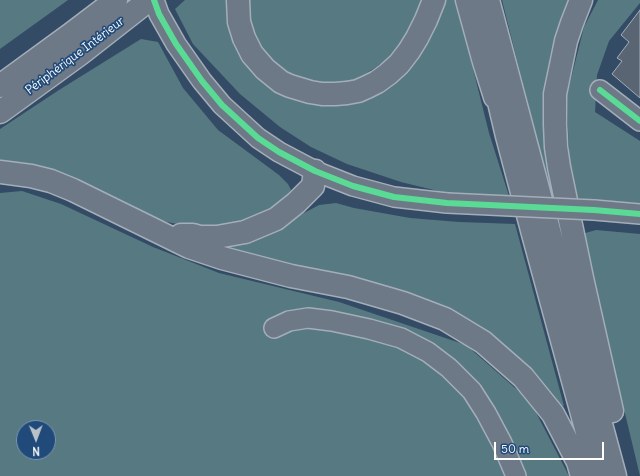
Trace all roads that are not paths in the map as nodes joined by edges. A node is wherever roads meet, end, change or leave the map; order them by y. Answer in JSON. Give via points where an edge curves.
{"nodes":[{"id":1,"x":94,"y":0,"type":"edge"},
{"id":2,"x":116,"y":0,"type":"edge"},
{"id":3,"x":149,"y":0,"type":"edge"},
{"id":4,"x":154,"y":0,"type":"edge"},
{"id":5,"x":238,"y":0,"type":"edge"},
{"id":6,"x":434,"y":0,"type":"edge"},
{"id":7,"x":467,"y":0,"type":"edge"},
{"id":8,"x":474,"y":0,"type":"edge"},
{"id":9,"x":488,"y":0,"type":"edge"},
{"id":10,"x":581,"y":0,"type":"edge"},
{"id":11,"x":71,"y":34,"type":"junction"},
{"id":12,"x":0,"y":86,"type":"edge"},
{"id":13,"x":600,"y":90,"type":"dead end"},
{"id":14,"x":0,"y":112,"type":"edge"},
{"id":15,"x":640,"y":121,"type":"edge"},
{"id":16,"x":507,"y":136,"type":"junction"},
{"id":17,"x":315,"y":171,"type":"junction"},
{"id":18,"x":0,"y":172,"type":"edge"},
{"id":19,"x":640,"y":214,"type":"edge"},
{"id":20,"x":163,"y":234,"type":"junction"},
{"id":21,"x":274,"y":328,"type":"dead end"},
{"id":22,"x":516,"y":476,"type":"edge"},
{"id":23,"x":582,"y":476,"type":"edge"},
{"id":24,"x":599,"y":476,"type":"edge"},
{"id":25,"x":615,"y":476,"type":"edge"},
{"id":26,"x":626,"y":476,"type":"edge"}],
"edges":[{"from":1,"to":11,"type":"highway"},
{"from":2,"to":11,"type":"highway"},
{"from":3,"to":14,"type":"highway","name":"Périphérique Intérieur"},
{"from":4,"to":17,"type":"street","via":[[176,44],[218,99],[258,138]]},
{"from":5,"to":6,"type":"highway","via":[[239,22],[244,38],[252,54],[265,68],[281,82],[290,86],[310,92],[335,94],[358,91],[388,74],[409,51]]},
{"from":7,"to":16,"type":"highway"},
{"from":8,"to":16,"type":"highway"},
{"from":9,"to":25,"type":"highway"},
{"from":10,"to":26,"type":"highway","via":[[566,42],[555,94],[556,147]]},
{"from":11,"to":12,"type":"highway"},
{"from":13,"to":15,"type":"street"},
{"from":16,"to":24,"type":"highway"},
{"from":17,"to":19,"type":"street","bridge":true,"via":[[353,186],[394,197],[447,203]]},
{"from":17,"to":20,"type":"highway","via":[[313,186],[296,204],[276,219],[245,232],[217,237]]},
{"from":18,"to":20,"type":"highway","via":[[51,180]]},
{"from":20,"to":23,"type":"highway","via":[[189,247],[222,258],[291,276],[348,287],[403,303],[445,319],[483,342],[523,377],[554,414],[578,462]]},
{"from":21,"to":22,"type":"street","via":[[289,321],[308,318],[332,321],[401,338],[428,352],[472,391],[502,443]]}]}
